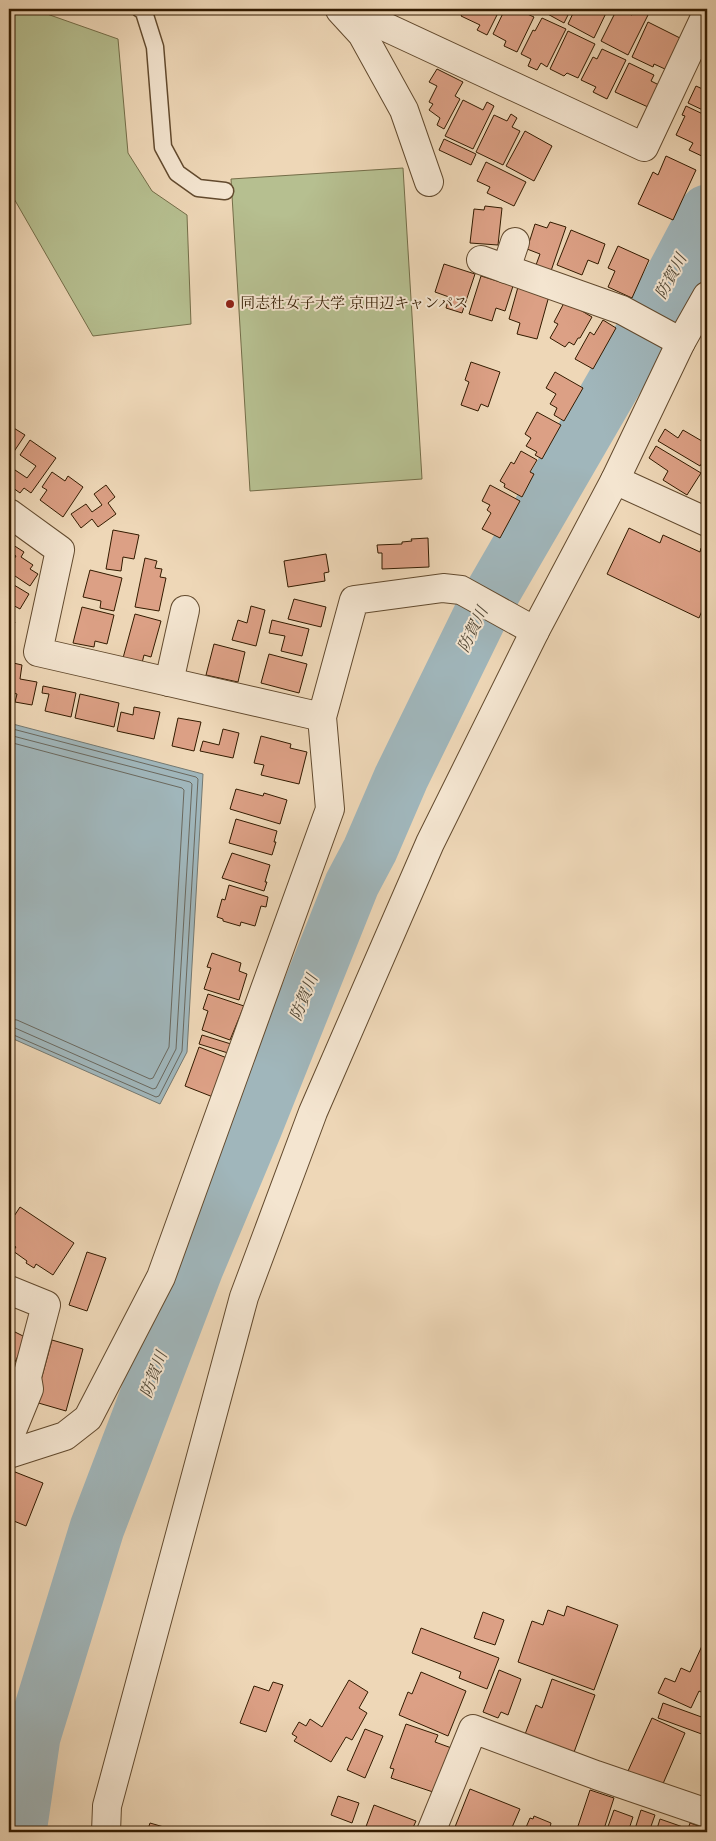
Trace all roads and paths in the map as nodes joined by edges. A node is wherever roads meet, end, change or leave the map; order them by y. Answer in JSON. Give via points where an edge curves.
{"nodes":[{"id":1,"x":140,"y":9,"type":"edge"},
{"id":2,"x":338,"y":9,"type":"edge"},
{"id":3,"x":348,"y":9,"type":"edge"},
{"id":4,"x":703,"y":9,"type":"edge"},
{"id":5,"x":707,"y":12,"type":"edge"},
{"id":6,"x":700,"y":48,"type":"edge"},
{"id":7,"x":429,"y":182,"type":"dead end"},
{"id":8,"x":226,"y":191,"type":"dead end"},
{"id":9,"x":515,"y":242,"type":"dead end"},
{"id":10,"x":707,"y":296,"type":"edge"},
{"id":11,"x":673,"y":337,"type":"junction"},
{"id":12,"x":615,"y":480,"type":"junction"},
{"id":13,"x":9,"y":513,"type":"edge"},
{"id":14,"x":707,"y":522,"type":"edge"},
{"id":15,"x":185,"y":610,"type":"dead end"},
{"id":16,"x":526,"y":626,"type":"junction"},
{"id":17,"x":169,"y":682,"type":"junction"},
{"id":18,"x":322,"y":717,"type":"junction"},
{"id":19,"x":9,"y":1290,"type":"edge"},
{"id":20,"x":9,"y":1438,"type":"edge"},
{"id":21,"x":9,"y":1454,"type":"edge"},
{"id":22,"x":707,"y":1813,"type":"edge"},
{"id":23,"x":106,"y":1832,"type":"edge"},
{"id":24,"x":431,"y":1832,"type":"edge"}],
"edges":[{"from":1,"to":8,"type":"lane","via":[[143,9],[155,47],[163,147],[177,173],[198,188]]},
{"from":2,"to":7,"type":"street","via":[[362,34],[404,110]]},
{"from":3,"to":6,"type":"street","via":[[644,147]]},
{"from":4,"to":5,"type":"street"},
{"from":5,"to":6,"type":"street"},
{"from":9,"to":11,"type":"street","via":[[493,264],[622,310]]},
{"from":10,"to":11,"type":"street"},
{"from":11,"to":12,"type":"street"},
{"from":12,"to":14,"type":"street"},
{"from":12,"to":16,"type":"street"},
{"from":13,"to":17,"type":"street","via":[[60,550],[38,652]]},
{"from":15,"to":17,"type":"street"},
{"from":16,"to":18,"type":"street","via":[[461,590],[443,588],[354,600]]},
{"from":16,"to":23,"type":"street","via":[[313,1112],[244,1297],[107,1806]]},
{"from":17,"to":18,"type":"street"},
{"from":18,"to":21,"type":"street","via":[[330,809],[161,1278],[88,1418],[65,1436]]},
{"from":19,"to":20,"type":"street","via":[[46,1304],[27,1377],[29,1389]]},
{"from":22,"to":24,"type":"street","via":[[473,1730]]}]}
